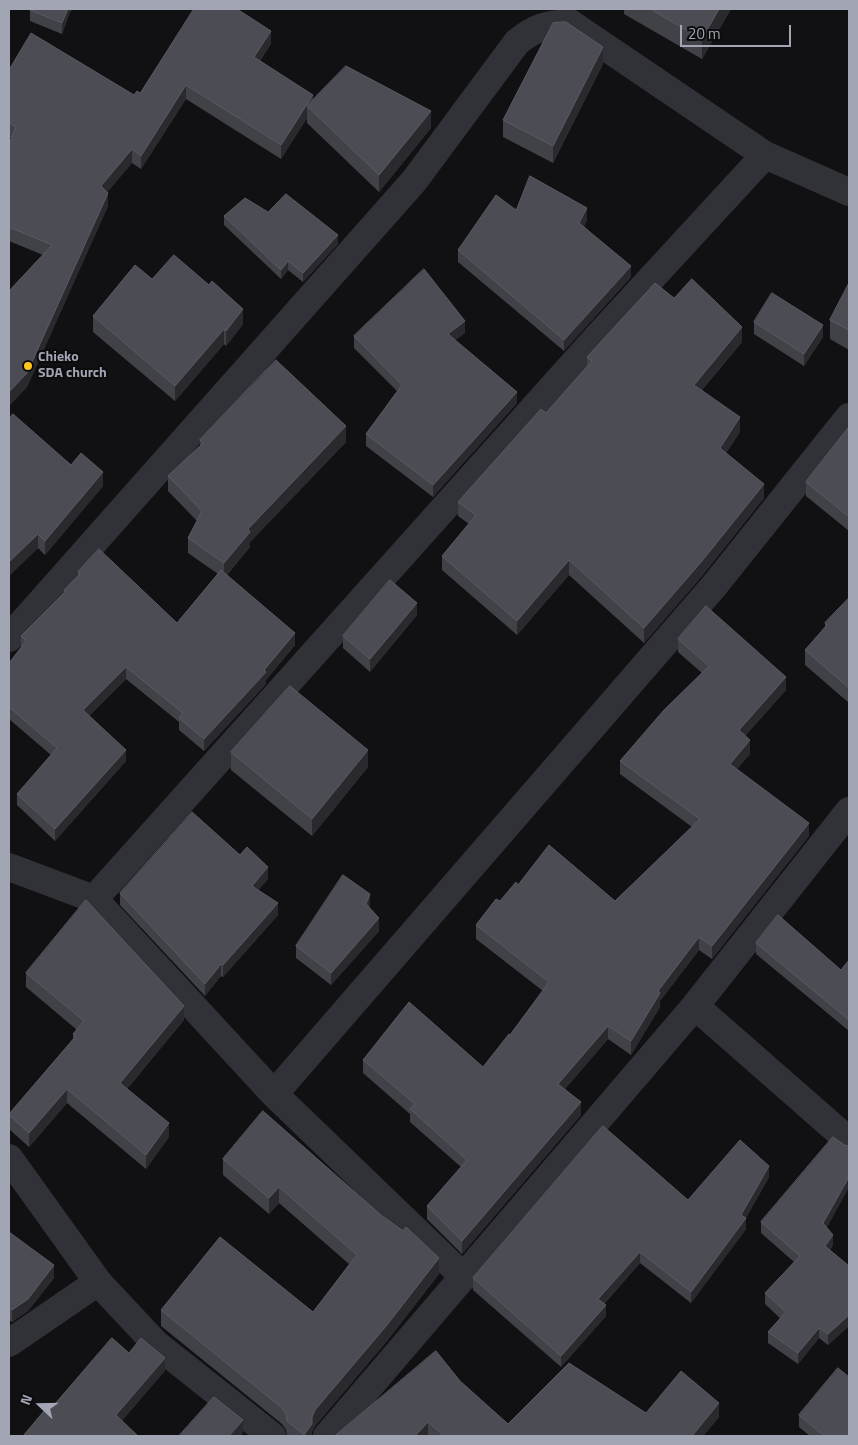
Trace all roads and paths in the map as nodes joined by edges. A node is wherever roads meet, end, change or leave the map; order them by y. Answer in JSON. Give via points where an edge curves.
{"nodes":[{"id":1,"x":574,"y":16,"type":"edge"},
{"id":2,"x":765,"y":154,"type":"junction"},
{"id":3,"x":849,"y":192,"type":"edge"},
{"id":4,"x":849,"y":417,"type":"edge"},
{"id":5,"x":9,"y":638,"type":"edge"},
{"id":6,"x":849,"y":811,"type":"edge"},
{"id":7,"x":9,"y":867,"type":"edge"},
{"id":8,"x":94,"y":899,"type":"junction"},
{"id":9,"x":696,"y":1006,"type":"junction"},
{"id":10,"x":274,"y":1094,"type":"junction"},
{"id":11,"x":849,"y":1141,"type":"edge"},
{"id":12,"x":9,"y":1158,"type":"edge"},
{"id":13,"x":464,"y":1277,"type":"junction"},
{"id":14,"x":98,"y":1282,"type":"junction"},
{"id":15,"x":9,"y":1343,"type":"edge"},
{"id":16,"x":272,"y":1436,"type":"edge"},
{"id":17,"x":326,"y":1436,"type":"edge"}],
"edges":[{"from":1,"to":2,"type":"street"},
{"from":1,"to":5,"type":"street","via":[[546,24],[517,42],[414,181]]},
{"from":2,"to":3,"type":"street"},
{"from":2,"to":8,"type":"street"},
{"from":4,"to":10,"type":"street","via":[[714,586]]},
{"from":6,"to":9,"type":"street"},
{"from":7,"to":8,"type":"street"},
{"from":8,"to":10,"type":"street"},
{"from":9,"to":11,"type":"street"},
{"from":9,"to":13,"type":"street"},
{"from":10,"to":13,"type":"street"},
{"from":12,"to":14,"type":"street"},
{"from":13,"to":17,"type":"street"},
{"from":14,"to":15,"type":"street"},
{"from":14,"to":16,"type":"street","via":[[156,1344]]}]}
